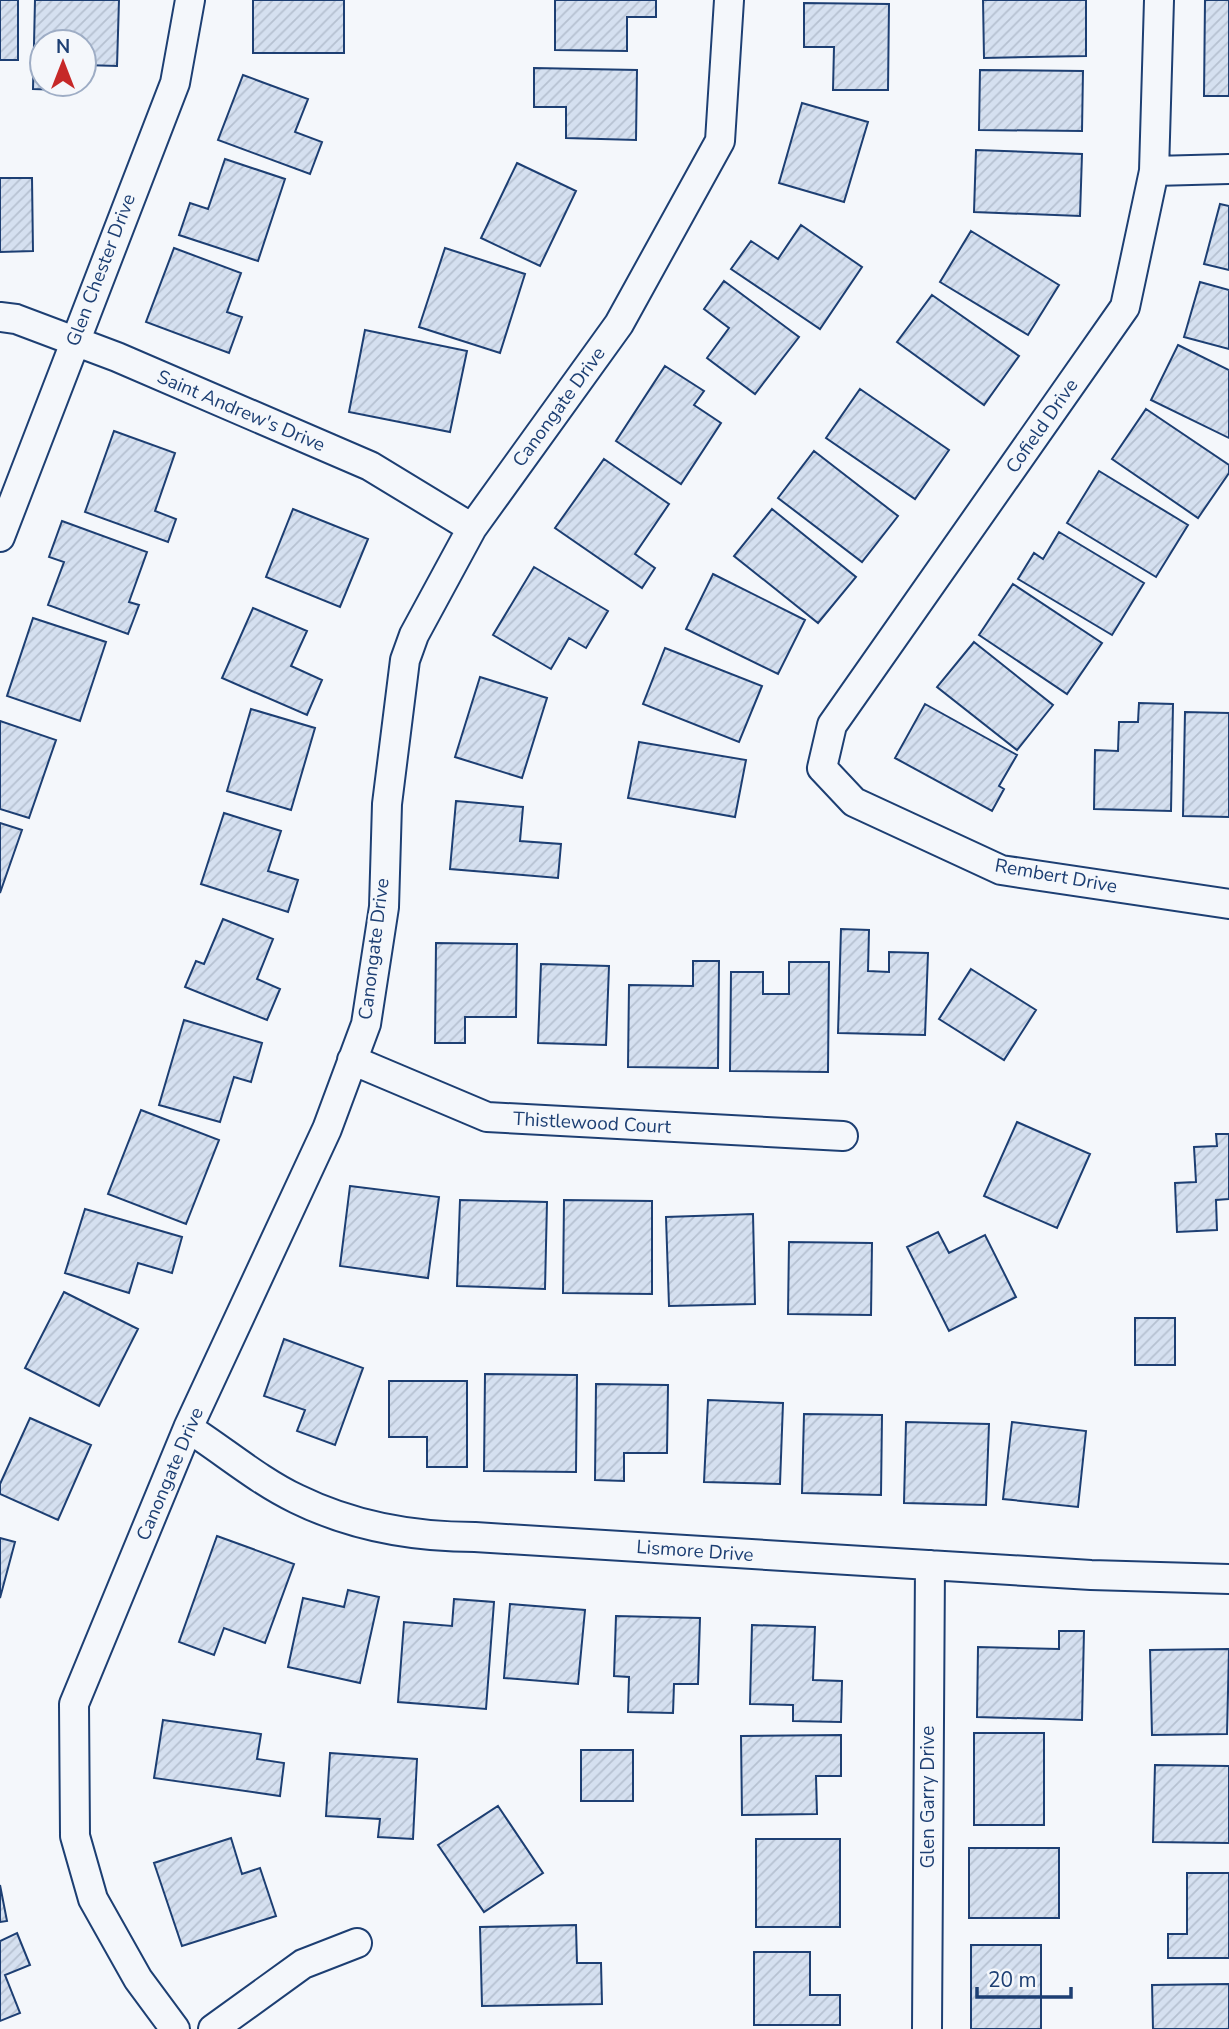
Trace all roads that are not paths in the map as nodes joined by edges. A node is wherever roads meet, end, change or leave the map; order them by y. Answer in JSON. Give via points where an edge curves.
{"nodes":[{"id":1,"x":190,"y":0,"type":"edge"},
{"id":2,"x":729,"y":0,"type":"edge"},
{"id":3,"x":1159,"y":0,"type":"edge"},
{"id":4,"x":1229,"y":169,"type":"edge"},
{"id":5,"x":1154,"y":170,"type":"junction"},
{"id":6,"x":0,"y":317,"type":"edge"},
{"id":7,"x":73,"y":341,"type":"junction"},
{"id":8,"x":472,"y":528,"type":"junction"},
{"id":9,"x":0,"y":537,"type":"edge"},
{"id":10,"x":854,"y":802,"type":"joint"},
{"id":11,"x":1229,"y":905,"type":"edge"},
{"id":12,"x":352,"y":1060,"type":"junction"},
{"id":13,"x":843,"y":1136,"type":"dead end"},
{"id":14,"x":188,"y":1428,"type":"junction"},
{"id":15,"x":930,"y":1565,"type":"junction"},
{"id":16,"x":1229,"y":1579,"type":"edge"},
{"id":17,"x":358,"y":1943,"type":"dead end"},
{"id":18,"x":175,"y":2029,"type":"edge"},
{"id":19,"x":213,"y":2029,"type":"edge"},
{"id":20,"x":927,"y":2029,"type":"edge"}],
"edges":[{"from":1,"to":7,"type":"street","name":"Glen Chester Drive","via":[[175,83]]},
{"from":2,"to":8,"type":"street","name":"Canongate Drive","via":[[720,141],[619,324]]},
{"from":3,"to":5,"type":"street","name":"Cofield Drive"},
{"from":4,"to":5,"type":"street"},
{"from":5,"to":10,"type":"street","name":"Cofield Drive","via":[[1125,307],[832,725],[822,768]]},
{"from":6,"to":7,"type":"street","name":"Saint Andrew's Drive"},
{"from":7,"to":8,"type":"street","name":"Saint Andrew's Drive","via":[[370,466]]},
{"from":7,"to":9,"type":"street","name":"Glen Chester Drive"},
{"from":8,"to":12,"type":"street","name":"Canongate Drive","via":[[405,660],[387,804],[384,907],[366,1024]]},
{"from":10,"to":11,"type":"street","name":"Rembert Drive","via":[[1001,870]]},
{"from":12,"to":13,"type":"street","name":"Thistlewood Court","via":[[487,1117]]},
{"from":12,"to":14,"type":"street","name":"Canongate Drive","via":[[327,1129]]},
{"from":14,"to":15,"type":"street","name":"Lismore Drive","via":[[295,1499],[335,1516],[426,1537]]},
{"from":14,"to":18,"type":"street","name":"Canongate Drive","via":[[74,1704],[75,1836],[93,1899],[138,1979]]},
{"from":15,"to":16,"type":"street","name":"Lismore Drive"},
{"from":15,"to":20,"type":"street","name":"Glen Garry Drive"},
{"from":17,"to":19,"type":"street","via":[[303,1964]]}]}
